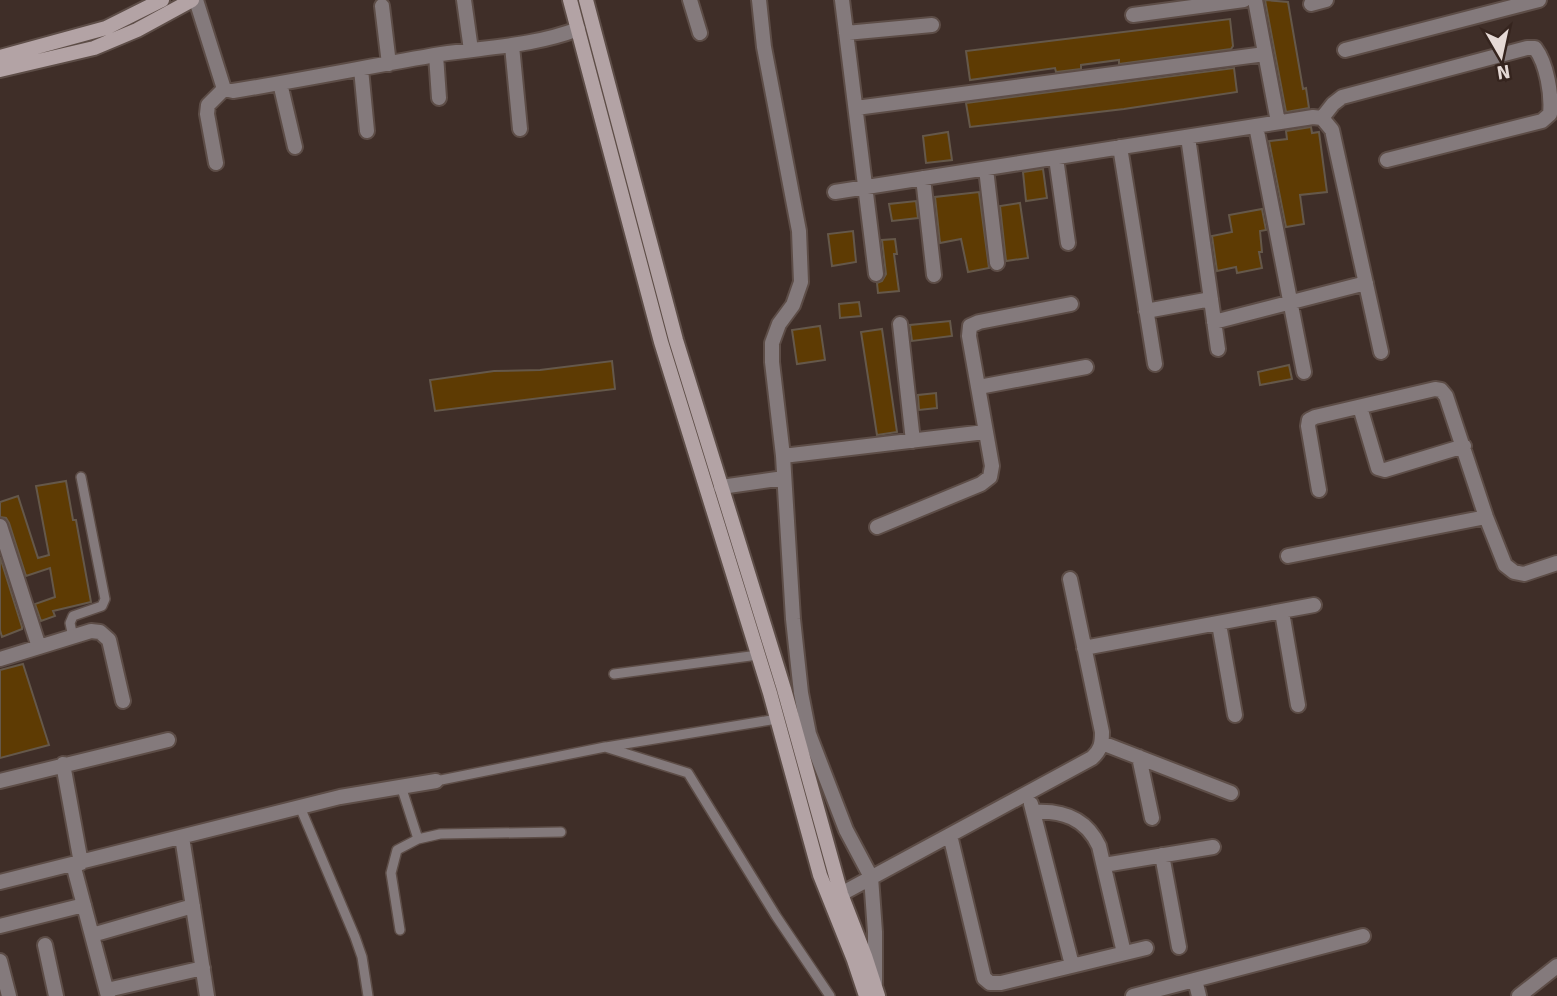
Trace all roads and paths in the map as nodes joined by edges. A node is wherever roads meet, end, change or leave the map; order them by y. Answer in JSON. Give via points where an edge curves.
{"nodes":[{"id":1,"x":162,"y":0,"type":"edge"},
{"id":2,"x":194,"y":0,"type":"edge"},
{"id":3,"x":464,"y":0,"type":"edge"},
{"id":4,"x":570,"y":0,"type":"edge"},
{"id":5,"x":586,"y":0,"type":"edge"},
{"id":6,"x":690,"y":0,"type":"edge"},
{"id":7,"x":759,"y":0,"type":"edge"},
{"id":8,"x":842,"y":0,"type":"edge"},
{"id":9,"x":1244,"y":0,"type":"edge"},
{"id":10,"x":1255,"y":0,"type":"edge"},
{"id":11,"x":1326,"y":0,"type":"edge"},
{"id":12,"x":1539,"y":0,"type":"edge"},
{"id":13,"x":1311,"y":4,"type":"dead end"},
{"id":14,"x":382,"y":6,"type":"dead end"},
{"id":15,"x":1133,"y":15,"type":"dead end"},
{"id":16,"x":932,"y":25,"type":"dead end"},
{"id":17,"x":578,"y":29,"type":"junction"},
{"id":18,"x":700,"y":33,"type":"dead end"},
{"id":19,"x":846,"y":33,"type":"junction"},
{"id":20,"x":512,"y":46,"type":"junction"},
{"id":21,"x":471,"y":50,"type":"junction"},
{"id":22,"x":1345,"y":50,"type":"dead end"},
{"id":23,"x":1265,"y":54,"type":"junction"},
{"id":24,"x":436,"y":55,"type":"junction"},
{"id":25,"x":0,"y":57,"type":"edge"},
{"id":26,"x":389,"y":64,"type":"junction"},
{"id":27,"x":361,"y":69,"type":"junction"},
{"id":28,"x":0,"y":70,"type":"edge"},
{"id":29,"x":280,"y":83,"type":"junction"},
{"id":30,"x":224,"y":89,"type":"junction"},
{"id":31,"x":439,"y":98,"type":"dead end"},
{"id":32,"x":856,"y":108,"type":"junction"},
{"id":33,"x":1322,"y":118,"type":"junction"},
{"id":34,"x":1278,"y":122,"type":"junction"},
{"id":35,"x":1256,"y":126,"type":"junction"},
{"id":36,"x":520,"y":129,"type":"dead end"},
{"id":37,"x":367,"y":131,"type":"dead end"},
{"id":38,"x":1188,"y":137,"type":"junction"},
{"id":39,"x":295,"y":147,"type":"dead end"},
{"id":40,"x":1120,"y":147,"type":"junction"},
{"id":41,"x":1056,"y":158,"type":"junction"},
{"id":42,"x":1387,"y":160,"type":"dead end"},
{"id":43,"x":216,"y":163,"type":"dead end"},
{"id":44,"x":986,"y":169,"type":"junction"},
{"id":45,"x":923,"y":178,"type":"junction"},
{"id":46,"x":866,"y":188,"type":"junction"},
{"id":47,"x":835,"y":192,"type":"dead end"},
{"id":48,"x":1068,"y":243,"type":"dead end"},
{"id":49,"x":997,"y":263,"type":"dead end"},
{"id":50,"x":876,"y":274,"type":"dead end"},
{"id":51,"x":934,"y":275,"type":"dead end"},
{"id":52,"x":1366,"y":284,"type":"junction"},
{"id":53,"x":1211,"y":299,"type":"junction"},
{"id":54,"x":1290,"y":302,"type":"junction"},
{"id":55,"x":1071,"y":304,"type":"dead end"},
{"id":56,"x":1146,"y":311,"type":"junction"},
{"id":57,"x":1214,"y":322,"type":"junction"},
{"id":58,"x":900,"y":324,"type":"dead end"},
{"id":59,"x":1218,"y":349,"type":"dead end"},
{"id":60,"x":1381,"y":352,"type":"dead end"},
{"id":61,"x":1155,"y":363,"type":"dead end"},
{"id":62,"x":1086,"y":367,"type":"dead end"},
{"id":63,"x":1304,"y":372,"type":"dead end"},
{"id":64,"x":979,"y":387,"type":"junction"},
{"id":65,"x":1360,"y":407,"type":"junction"},
{"id":66,"x":985,"y":432,"type":"junction"},
{"id":67,"x":912,"y":441,"type":"junction"},
{"id":68,"x":1464,"y":446,"type":"junction"},
{"id":69,"x":783,"y":456,"type":"junction"},
{"id":70,"x":81,"y":477,"type":"dead end"},
{"id":71,"x":784,"y":478,"type":"junction"},
{"id":72,"x":721,"y":487,"type":"junction"},
{"id":73,"x":1319,"y":490,"type":"dead end"},
{"id":74,"x":1486,"y":516,"type":"junction"},
{"id":75,"x":0,"y":526,"type":"edge"},
{"id":76,"x":877,"y":527,"type":"dead end"},
{"id":77,"x":1289,"y":555,"type":"dead end"},
{"id":78,"x":1557,"y":563,"type":"edge"},
{"id":79,"x":1070,"y":579,"type":"dead end"},
{"id":80,"x":1314,"y":605,"type":"dead end"},
{"id":81,"x":1282,"y":612,"type":"junction"},
{"id":82,"x":1219,"y":624,"type":"junction"},
{"id":83,"x":73,"y":637,"type":"junction"},
{"id":84,"x":39,"y":647,"type":"junction"},
{"id":85,"x":1084,"y":648,"type":"junction"},
{"id":86,"x":1,"y":655,"type":"edge"},
{"id":87,"x":758,"y":655,"type":"junction"},
{"id":88,"x":614,"y":674,"type":"dead end"},
{"id":89,"x":124,"y":701,"type":"dead end"},
{"id":90,"x":1298,"y":705,"type":"dead end"},
{"id":91,"x":1235,"y":715,"type":"dead end"},
{"id":92,"x":777,"y":719,"type":"junction"},
{"id":93,"x":168,"y":740,"type":"dead end"},
{"id":94,"x":1102,"y":743,"type":"junction"},
{"id":95,"x":605,"y":747,"type":"junction"},
{"id":96,"x":1139,"y":757,"type":"junction"},
{"id":97,"x":63,"y":764,"type":"junction"},
{"id":98,"x":436,"y":780,"type":"joint"},
{"id":99,"x":0,"y":781,"type":"edge"},
{"id":100,"x":401,"y":786,"type":"junction"},
{"id":101,"x":1028,"y":793,"type":"junction"},
{"id":102,"x":1231,"y":793,"type":"dead end"},
{"id":103,"x":300,"y":807,"type":"junction"},
{"id":104,"x":1033,"y":811,"type":"junction"},
{"id":105,"x":1152,"y":818,"type":"dead end"},
{"id":106,"x":561,"y":832,"type":"dead end"},
{"id":107,"x":950,"y":835,"type":"junction"},
{"id":108,"x":182,"y":837,"type":"junction"},
{"id":109,"x":418,"y":839,"type":"junction"},
{"id":110,"x":1213,"y":847,"type":"dead end"},
{"id":111,"x":1162,"y":855,"type":"junction"},
{"id":112,"x":77,"y":864,"type":"junction"},
{"id":113,"x":1104,"y":865,"type":"junction"},
{"id":114,"x":871,"y":877,"type":"junction"},
{"id":115,"x":0,"y":883,"type":"edge"},
{"id":116,"x":841,"y":894,"type":"junction"},
{"id":117,"x":84,"y":905,"type":"junction"},
{"id":118,"x":193,"y":906,"type":"junction"},
{"id":119,"x":0,"y":926,"type":"edge"},
{"id":120,"x":400,"y":930,"type":"dead end"},
{"id":121,"x":92,"y":935,"type":"junction"},
{"id":122,"x":1363,"y":936,"type":"dead end"},
{"id":123,"x":45,"y":945,"type":"dead end"},
{"id":124,"x":1179,"y":947,"type":"dead end"},
{"id":125,"x":1146,"y":948,"type":"dead end"},
{"id":126,"x":1124,"y":953,"type":"junction"},
{"id":127,"x":0,"y":961,"type":"edge"},
{"id":128,"x":1072,"y":965,"type":"junction"},
{"id":129,"x":1557,"y":966,"type":"edge"},
{"id":130,"x":202,"y":968,"type":"junction"},
{"id":131,"x":1195,"y":980,"type":"junction"},
{"id":132,"x":107,"y":993,"type":"edge"},
{"id":133,"x":873,"y":993,"type":"edge"},
{"id":134,"x":9,"y":996,"type":"edge"},
{"id":135,"x":56,"y":996,"type":"edge"},
{"id":136,"x":207,"y":996,"type":"edge"},
{"id":137,"x":368,"y":996,"type":"edge"},
{"id":138,"x":830,"y":996,"type":"edge"},
{"id":139,"x":1133,"y":996,"type":"edge"},
{"id":140,"x":1199,"y":996,"type":"edge"},
{"id":141,"x":1519,"y":996,"type":"edge"}],
"edges":[{"from":1,"to":25,"type":"street","via":[[106,28]]},
{"from":2,"to":28,"type":"street","via":[[94,48]]},
{"from":2,"to":30,"type":"street"},
{"from":3,"to":21,"type":"street"},
{"from":4,"to":17,"type":"street"},
{"from":5,"to":72,"type":"street","via":[[676,340]]},
{"from":6,"to":18,"type":"street"},
{"from":7,"to":69,"type":"street","via":[[802,260],[793,305],[772,343]]},
{"from":8,"to":19,"type":"street"},
{"from":9,"to":15,"type":"street"},
{"from":10,"to":23,"type":"street"},
{"from":11,"to":13,"type":"street"},
{"from":12,"to":22,"type":"street"},
{"from":14,"to":26,"type":"street"},
{"from":16,"to":19,"type":"street"},
{"from":17,"to":20,"type":"street"},
{"from":17,"to":87,"type":"street","via":[[661,342]]},
{"from":19,"to":32,"type":"street"},
{"from":20,"to":21,"type":"street"},
{"from":20,"to":36,"type":"street"},
{"from":21,"to":24,"type":"street"},
{"from":23,"to":32,"type":"street"},
{"from":23,"to":34,"type":"street"},
{"from":24,"to":26,"type":"street"},
{"from":24,"to":31,"type":"street"},
{"from":26,"to":27,"type":"street"},
{"from":27,"to":29,"type":"street"},
{"from":27,"to":37,"type":"street"},
{"from":29,"to":30,"type":"street"},
{"from":29,"to":39,"type":"street"},
{"from":30,"to":43,"type":"street","via":[[208,105],[207,114]]},
{"from":32,"to":46,"type":"street"},
{"from":33,"to":34,"type":"street"},
{"from":33,"to":42,"type":"street","via":[[1342,97],[1527,48],[1535,48],[1541,56],[1551,104],[1550,114],[1542,121]]},
{"from":33,"to":52,"type":"street","via":[[1332,130]]},
{"from":34,"to":35,"type":"street"},
{"from":35,"to":38,"type":"street"},
{"from":35,"to":54,"type":"street"},
{"from":38,"to":40,"type":"street"},
{"from":38,"to":53,"type":"street"},
{"from":40,"to":41,"type":"street"},
{"from":40,"to":56,"type":"street"},
{"from":41,"to":44,"type":"street"},
{"from":41,"to":48,"type":"street"},
{"from":44,"to":45,"type":"street"},
{"from":44,"to":49,"type":"street"},
{"from":45,"to":46,"type":"street"},
{"from":45,"to":51,"type":"street"},
{"from":46,"to":47,"type":"street"},
{"from":46,"to":50,"type":"street"},
{"from":52,"to":54,"type":"street"},
{"from":52,"to":60,"type":"street"},
{"from":53,"to":56,"type":"street"},
{"from":53,"to":57,"type":"street"},
{"from":54,"to":57,"type":"street"},
{"from":54,"to":63,"type":"street"},
{"from":55,"to":64,"type":"street","via":[[970,326]]},
{"from":56,"to":61,"type":"street"},
{"from":57,"to":59,"type":"street"},
{"from":58,"to":67,"type":"street"},
{"from":62,"to":64,"type":"street"},
{"from":64,"to":66,"type":"street"},
{"from":65,"to":68,"type":"street","via":[[1441,390]]},
{"from":65,"to":68,"type":"street","via":[[1378,468],[1385,470]]},
{"from":65,"to":73,"type":"street","via":[[1309,421]]},
{"from":66,"to":67,"type":"street"},
{"from":66,"to":76,"type":"street","via":[[990,477]]},
{"from":67,"to":69,"type":"street"},
{"from":68,"to":74,"type":"street"},
{"from":69,"to":71,"type":"street"},
{"from":70,"to":83,"type":"lane","via":[[105,599],[102,606],[74,616],[70,623]]},
{"from":71,"to":72,"type":"street"},
{"from":71,"to":114,"type":"street","via":[[793,619],[809,734],[846,830]]},
{"from":72,"to":116,"type":"street"},
{"from":74,"to":77,"type":"street"},
{"from":74,"to":78,"type":"street","via":[[1505,565],[1514,572],[1524,575]]},
{"from":75,"to":84,"type":"street"},
{"from":79,"to":85,"type":"street"},
{"from":80,"to":81,"type":"street"},
{"from":81,"to":82,"type":"street"},
{"from":81,"to":90,"type":"street"},
{"from":82,"to":85,"type":"street"},
{"from":82,"to":91,"type":"street"},
{"from":83,"to":84,"type":"street"},
{"from":83,"to":89,"type":"street","via":[[91,631],[108,640]]},
{"from":84,"to":86,"type":"street"},
{"from":85,"to":94,"type":"street"},
{"from":87,"to":88,"type":"lane"},
{"from":87,"to":92,"type":"street"},
{"from":92,"to":95,"type":"lane"},
{"from":92,"to":133,"type":"street","via":[[820,876]]},
{"from":93,"to":97,"type":"street"},
{"from":94,"to":96,"type":"street"},
{"from":94,"to":101,"type":"street","via":[[1092,758]]},
{"from":95,"to":98,"type":"lane"},
{"from":95,"to":138,"type":"lane","via":[[688,774]]},
{"from":96,"to":102,"type":"street"},
{"from":96,"to":105,"type":"street"},
{"from":97,"to":99,"type":"street"},
{"from":97,"to":112,"type":"street"},
{"from":98,"to":100,"type":"street"},
{"from":100,"to":103,"type":"street"},
{"from":100,"to":109,"type":"lane"},
{"from":101,"to":104,"type":"street"},
{"from":101,"to":107,"type":"street"},
{"from":103,"to":108,"type":"street"},
{"from":103,"to":137,"type":"lane","via":[[355,937]]},
{"from":104,"to":113,"type":"street","via":[[1061,812],[1076,819],[1094,835]]},
{"from":104,"to":128,"type":"street"},
{"from":106,"to":109,"type":"lane","via":[[440,834]]},
{"from":107,"to":114,"type":"street"},
{"from":107,"to":128,"type":"street","via":[[984,978],[1001,983]]},
{"from":108,"to":112,"type":"street"},
{"from":108,"to":118,"type":"street"},
{"from":109,"to":120,"type":"lane","via":[[397,850],[391,873]]},
{"from":110,"to":111,"type":"street"},
{"from":111,"to":113,"type":"street"},
{"from":111,"to":124,"type":"street"},
{"from":112,"to":115,"type":"street"},
{"from":112,"to":117,"type":"street"},
{"from":113,"to":126,"type":"street"},
{"from":114,"to":116,"type":"street"},
{"from":114,"to":133,"type":"street"},
{"from":116,"to":133,"type":"street"},
{"from":117,"to":119,"type":"street"},
{"from":117,"to":121,"type":"street"},
{"from":118,"to":121,"type":"street"},
{"from":118,"to":130,"type":"street"},
{"from":121,"to":132,"type":"street"},
{"from":122,"to":131,"type":"street"},
{"from":123,"to":135,"type":"street"},
{"from":125,"to":126,"type":"street"},
{"from":126,"to":128,"type":"street"},
{"from":127,"to":134,"type":"street"},
{"from":129,"to":141,"type":"street"},
{"from":130,"to":132,"type":"street"},
{"from":130,"to":136,"type":"street"},
{"from":131,"to":139,"type":"street"},
{"from":131,"to":140,"type":"street"}]}
